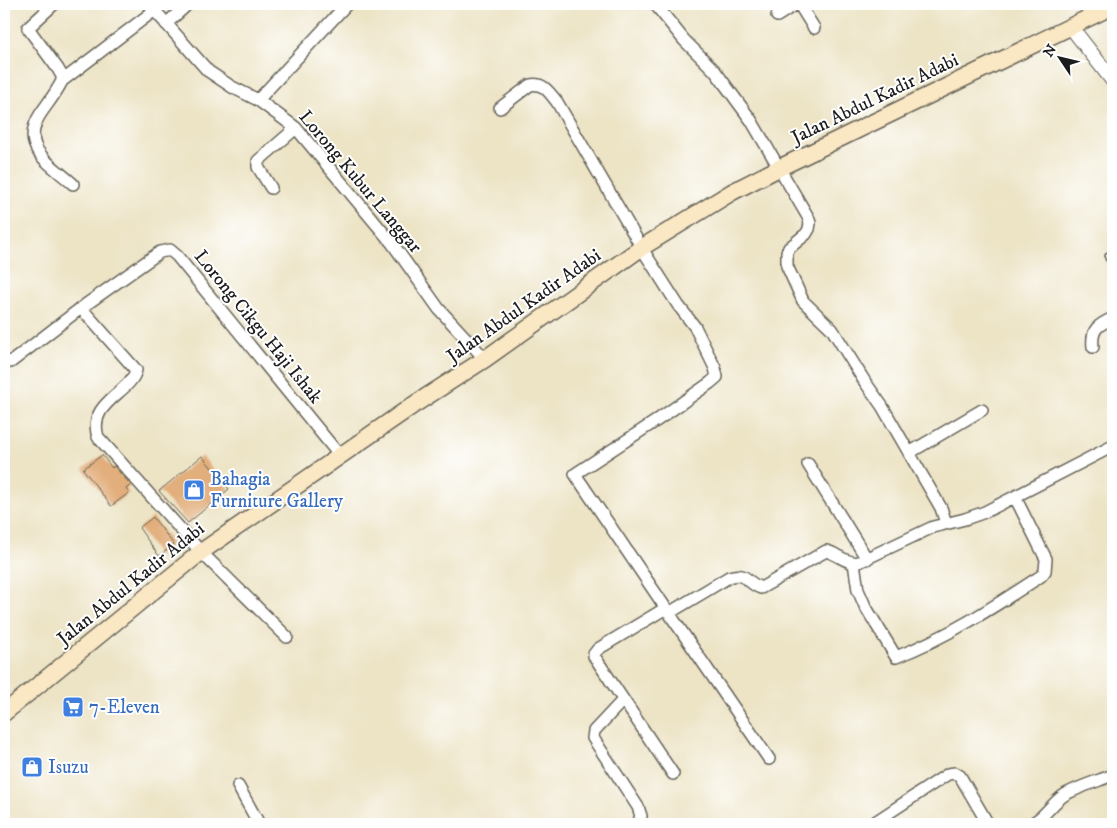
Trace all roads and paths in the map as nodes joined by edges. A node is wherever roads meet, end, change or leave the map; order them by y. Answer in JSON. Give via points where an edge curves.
{"nodes":[{"id":1,"x":54,"y":4,"type":"edge"},
{"id":2,"x":188,"y":4,"type":"edge"},
{"id":3,"x":347,"y":4,"type":"edge"},
{"id":4,"x":655,"y":4,"type":"edge"},
{"id":5,"x":798,"y":4,"type":"edge"},
{"id":6,"x":1113,"y":6,"type":"edge"},
{"id":7,"x":152,"y":7,"type":"edge"},
{"id":8,"x":777,"y":16,"type":"dead end"},
{"id":9,"x":166,"y":24,"type":"junction"},
{"id":10,"x":1071,"y":27,"type":"junction"},
{"id":11,"x":814,"y":28,"type":"dead end"},
{"id":12,"x":62,"y":81,"type":"junction"},
{"id":13,"x":1113,"y":81,"type":"edge"},
{"id":14,"x":258,"y":100,"type":"junction"},
{"id":15,"x":500,"y":108,"type":"dead end"},
{"id":16,"x":296,"y":128,"type":"junction"},
{"id":17,"x":779,"y":168,"type":"junction"},
{"id":18,"x":73,"y":184,"type":"dead end"},
{"id":19,"x":271,"y":188,"type":"dead end"},
{"id":20,"x":641,"y":248,"type":"junction"},
{"id":21,"x":81,"y":308,"type":"junction"},
{"id":22,"x":1113,"y":318,"type":"edge"},
{"id":23,"x":1092,"y":347,"type":"dead end"},
{"id":24,"x":485,"y":359,"type":"junction"},
{"id":25,"x":4,"y":361,"type":"edge"},
{"id":26,"x":982,"y":410,"type":"dead end"},
{"id":27,"x":1113,"y":446,"type":"edge"},
{"id":28,"x":910,"y":452,"type":"junction"},
{"id":29,"x":340,"y":456,"type":"junction"},
{"id":30,"x":808,"y":464,"type":"dead end"},
{"id":31,"x":1015,"y":497,"type":"junction"},
{"id":32,"x":946,"y":523,"type":"junction"},
{"id":33,"x":201,"y":552,"type":"junction"},
{"id":34,"x":867,"y":559,"type":"junction"},
{"id":35,"x":854,"y":563,"type":"junction"},
{"id":36,"x":668,"y":610,"type":"junction"},
{"id":37,"x":287,"y":637,"type":"dead end"},
{"id":38,"x":623,"y":700,"type":"junction"},
{"id":39,"x":4,"y":713,"type":"edge"},
{"id":40,"x":769,"y":759,"type":"dead end"},
{"id":41,"x":673,"y":774,"type":"dead end"},
{"id":42,"x":1113,"y":775,"type":"edge"},
{"id":43,"x":238,"y":786,"type":"dead end"},
{"id":44,"x":259,"y":824,"type":"edge"},
{"id":45,"x":638,"y":824,"type":"edge"},
{"id":46,"x":872,"y":824,"type":"edge"},
{"id":47,"x":988,"y":824,"type":"edge"},
{"id":48,"x":1031,"y":824,"type":"edge"}],
"edges":[{"from":1,"to":12,"type":"street","via":[[28,28],[58,69]]},
{"from":2,"to":9,"type":"street"},
{"from":3,"to":14,"type":"street"},
{"from":4,"to":17,"type":"street","via":[[715,71],[751,120]]},
{"from":5,"to":8,"type":"street"},
{"from":5,"to":11,"type":"street"},
{"from":6,"to":10,"type":"main road","name":"Jalan Abdul Kadir Adabi"},
{"from":7,"to":9,"type":"street","name":"Lorong Kubur Langgar"},
{"from":7,"to":12,"type":"street"},
{"from":9,"to":14,"type":"street","name":"Lorong Kubur Langgar","via":[[208,71]]},
{"from":10,"to":13,"type":"street"},
{"from":10,"to":17,"type":"main road","name":"Jalan Abdul Kadir Adabi"},
{"from":12,"to":18,"type":"street","via":[[39,115],[33,127],[32,140],[37,151]]},
{"from":14,"to":16,"type":"street","name":"Lorong Kubur Langgar"},
{"from":15,"to":20,"type":"street","via":[[530,85],[544,86],[580,139]]},
{"from":16,"to":19,"type":"street","via":[[258,161],[258,167]]},
{"from":16,"to":24,"type":"street","name":"Lorong Kubur Langgar","via":[[392,243],[439,308]]},
{"from":17,"to":20,"type":"main road","name":"Jalan Abdul Kadir Adabi","via":[[732,192]]},
{"from":17,"to":28,"type":"street","via":[[810,223],[806,234],[787,252],[787,266],[803,301],[832,329]]},
{"from":20,"to":24,"type":"main road","name":"Jalan Abdul Kadir Adabi"},
{"from":20,"to":36,"type":"street","via":[[695,327],[715,368],[716,377],[575,474]]},
{"from":21,"to":25,"type":"street","via":[[16,359]]},
{"from":21,"to":29,"type":"street","name":"Lorong Cikgu Haji Ishak","via":[[160,252],[170,250]]},
{"from":21,"to":33,"type":"street","via":[[136,370],[98,417],[95,428],[98,437]]},
{"from":22,"to":23,"type":"street","via":[[1095,330]]},
{"from":24,"to":29,"type":"main road","name":"Jalan Abdul Kadir Adabi"},
{"from":26,"to":28,"type":"street"},
{"from":27,"to":31,"type":"street"},
{"from":28,"to":32,"type":"street"},
{"from":29,"to":33,"type":"main road","name":"Jalan Abdul Kadir Adabi"},
{"from":30,"to":34,"type":"street"},
{"from":31,"to":32,"type":"street","via":[[985,512]]},
{"from":31,"to":35,"type":"street","via":[[1046,559],[1045,571],[1002,602],[912,651],[896,657],[865,606],[858,590]]},
{"from":32,"to":34,"type":"street"},
{"from":33,"to":37,"type":"street"},
{"from":33,"to":39,"type":"main road","name":"Jalan Abdul Kadir Adabi"},
{"from":34,"to":35,"type":"street"},
{"from":35,"to":36,"type":"street","via":[[826,551],[761,588],[738,574]]},
{"from":36,"to":38,"type":"street","via":[[594,654]]},
{"from":36,"to":40,"type":"street"},
{"from":38,"to":41,"type":"street"},
{"from":38,"to":45,"type":"street","via":[[594,731],[593,738],[638,806],[641,816]]},
{"from":42,"to":48,"type":"street","via":[[1066,794]]},
{"from":43,"to":44,"type":"street"},
{"from":46,"to":47,"type":"street","via":[[948,774],[955,773],[960,776]]}]}
